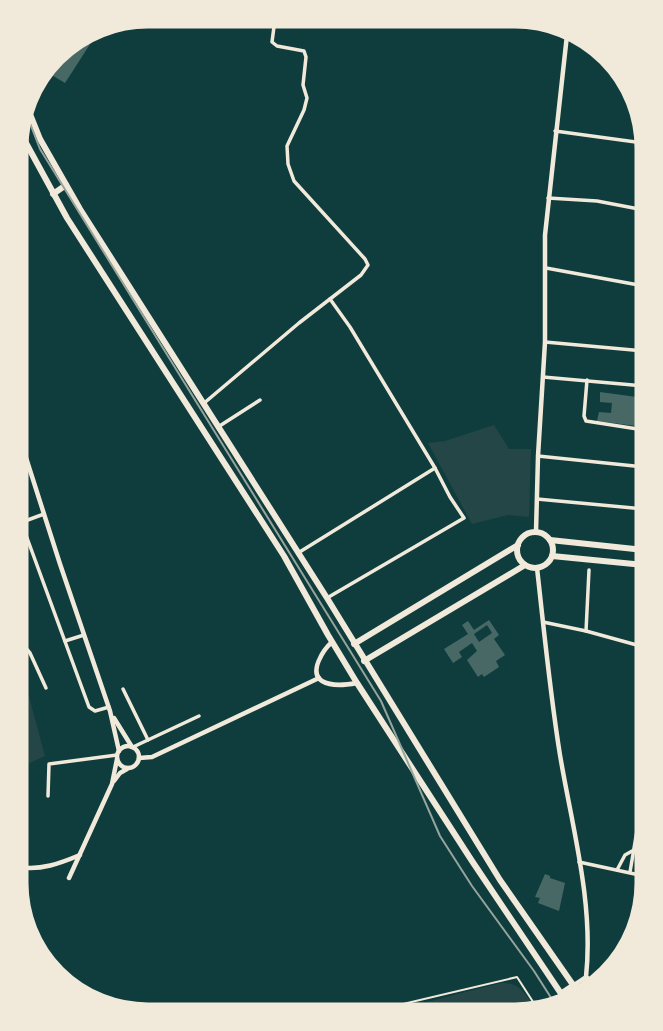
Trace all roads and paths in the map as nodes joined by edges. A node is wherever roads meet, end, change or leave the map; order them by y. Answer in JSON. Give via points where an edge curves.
{"nodes":[{"id":1,"x":274,"y":26,"type":"edge"},
{"id":2,"x":567,"y":37,"type":"edge"},
{"id":3,"x":30,"y":115,"type":"edge"},
{"id":4,"x":555,"y":131,"type":"junction"},
{"id":5,"x":637,"y":142,"type":"edge"},
{"id":6,"x":26,"y":144,"type":"edge"},
{"id":7,"x":66,"y":186,"type":"junction"},
{"id":8,"x":53,"y":194,"type":"junction"},
{"id":9,"x":548,"y":198,"type":"junction"},
{"id":10,"x":637,"y":209,"type":"edge"},
{"id":11,"x":546,"y":268,"type":"junction"},
{"id":12,"x":637,"y":285,"type":"edge"},
{"id":13,"x":330,"y":299,"type":"junction"},
{"id":14,"x":545,"y":342,"type":"junction"},
{"id":15,"x":637,"y":350,"type":"edge"},
{"id":16,"x":543,"y":376,"type":"junction"},
{"id":17,"x":587,"y":380,"type":"junction"},
{"id":18,"x":637,"y":385,"type":"edge"},
{"id":19,"x":260,"y":400,"type":"dead end"},
{"id":20,"x":203,"y":404,"type":"junction"},
{"id":21,"x":218,"y":427,"type":"junction"},
{"id":22,"x":637,"y":429,"type":"edge"},
{"id":23,"x":538,"y":456,"type":"junction"},
{"id":24,"x":26,"y":458,"type":"edge"},
{"id":25,"x":637,"y":466,"type":"edge"},
{"id":26,"x":435,"y":468,"type":"junction"},
{"id":27,"x":537,"y":499,"type":"junction"},
{"id":28,"x":637,"y":508,"type":"edge"},
{"id":29,"x":44,"y":514,"type":"junction"},
{"id":30,"x":26,"y":520,"type":"edge"},
{"id":31,"x":536,"y":532,"type":"junction"},
{"id":32,"x":26,"y":535,"type":"edge"},
{"id":33,"x":550,"y":540,"type":"junction"},
{"id":34,"x":518,"y":545,"type":"junction"},
{"id":35,"x":637,"y":549,"type":"edge"},
{"id":36,"x":297,"y":554,"type":"junction"},
{"id":37,"x":552,"y":556,"type":"junction"},
{"id":38,"x":637,"y":564,"type":"edge"},
{"id":39,"x":525,"y":565,"type":"junction"},
{"id":40,"x":537,"y":568,"type":"junction"},
{"id":41,"x":588,"y":570,"type":"dead end"},
{"id":42,"x":327,"y":598,"type":"junction"},
{"id":43,"x":543,"y":622,"type":"junction"},
{"id":44,"x":586,"y":631,"type":"junction"},
{"id":45,"x":84,"y":634,"type":"junction"},
{"id":46,"x":65,"y":641,"type":"junction"},
{"id":47,"x":332,"y":642,"type":"junction"},
{"id":48,"x":354,"y":644,"type":"junction"},
{"id":49,"x":637,"y":645,"type":"edge"},
{"id":50,"x":26,"y":648,"type":"edge"},
{"id":51,"x":364,"y":661,"type":"junction"},
{"id":52,"x":319,"y":678,"type":"junction"},
{"id":53,"x":357,"y":683,"type":"junction"},
{"id":54,"x":46,"y":688,"type":"dead end"},
{"id":55,"x":123,"y":689,"type":"dead end"},
{"id":56,"x":110,"y":709,"type":"junction"},
{"id":57,"x":199,"y":716,"type":"dead end"},
{"id":58,"x":148,"y":740,"type":"junction"},
{"id":59,"x":132,"y":747,"type":"junction"},
{"id":60,"x":118,"y":755,"type":"junction"},
{"id":61,"x":139,"y":758,"type":"junction"},
{"id":62,"x":128,"y":768,"type":"junction"},
{"id":63,"x":112,"y":784,"type":"junction"},
{"id":64,"x":48,"y":796,"type":"dead end"},
{"id":65,"x":637,"y":833,"type":"edge"},
{"id":66,"x":634,"y":850,"type":"junction"},
{"id":67,"x":80,"y":855,"type":"junction"},
{"id":68,"x":579,"y":862,"type":"junction"},
{"id":69,"x":26,"y":868,"type":"edge"},
{"id":70,"x":617,"y":870,"type":"junction"},
{"id":71,"x":630,"y":872,"type":"junction"},
{"id":72,"x":637,"y":874,"type":"edge"},
{"id":73,"x":69,"y":878,"type":"dead end"},
{"id":74,"x":586,"y":977,"type":"junction"},
{"id":75,"x":590,"y":979,"type":"edge"},
{"id":76,"x":574,"y":985,"type":"junction"},
{"id":77,"x":576,"y":989,"type":"edge"},
{"id":78,"x":562,"y":993,"type":"joint"},
{"id":79,"x":534,"y":1004,"type":"edge"},
{"id":80,"x":398,"y":1005,"type":"edge"}],
"edges":[{"from":1,"to":13,"type":"street","via":[[272,42],[277,46],[304,51],[306,57],[304,110],[287,146],[288,164],[294,181],[368,265],[361,275]]},
{"from":2,"to":4,"type":"street"},
{"from":3,"to":7,"type":"main road","via":[[40,139]]},
{"from":4,"to":5,"type":"street"},
{"from":4,"to":9,"type":"street"},
{"from":6,"to":8,"type":"main road"},
{"from":7,"to":8,"type":"main road"},
{"from":7,"to":20,"type":"main road"},
{"from":8,"to":47,"type":"main road","via":[[284,556]]},
{"from":9,"to":10,"type":"street","via":[[597,201]]},
{"from":9,"to":11,"type":"street"},
{"from":11,"to":12,"type":"street"},
{"from":11,"to":14,"type":"street"},
{"from":13,"to":20,"type":"street"},
{"from":13,"to":26,"type":"street","via":[[350,327]]},
{"from":14,"to":15,"type":"street"},
{"from":14,"to":16,"type":"street"},
{"from":16,"to":17,"type":"street"},
{"from":16,"to":23,"type":"street"},
{"from":17,"to":18,"type":"street"},
{"from":17,"to":22,"type":"street","via":[[584,416],[586,421]]},
{"from":19,"to":21,"type":"street"},
{"from":20,"to":21,"type":"main road"},
{"from":21,"to":36,"type":"main road"},
{"from":23,"to":25,"type":"street"},
{"from":23,"to":27,"type":"street"},
{"from":24,"to":29,"type":"street"},
{"from":26,"to":36,"type":"street"},
{"from":26,"to":42,"type":"street","via":[[464,518]]},
{"from":27,"to":28,"type":"street"},
{"from":27,"to":31,"type":"street"},
{"from":29,"to":30,"type":"street"},
{"from":29,"to":45,"type":"street"},
{"from":31,"to":33,"type":"main road"},
{"from":31,"to":34,"type":"main road","via":[[526,534]]},
{"from":32,"to":46,"type":"street"},
{"from":33,"to":35,"type":"main road"},
{"from":33,"to":37,"type":"main road"},
{"from":34,"to":39,"type":"main road","via":[[517,552]]},
{"from":34,"to":48,"type":"main road"},
{"from":36,"to":42,"type":"main road"},
{"from":37,"to":38,"type":"main road"},
{"from":37,"to":40,"type":"main road","via":[[548,562]]},
{"from":39,"to":40,"type":"main road"},
{"from":39,"to":51,"type":"main road"},
{"from":40,"to":43,"type":"street"},
{"from":41,"to":44,"type":"street"},
{"from":42,"to":48,"type":"main road"},
{"from":43,"to":44,"type":"street"},
{"from":43,"to":68,"type":"street","via":[[560,753]]},
{"from":44,"to":49,"type":"street"},
{"from":45,"to":46,"type":"street"},
{"from":45,"to":56,"type":"street"},
{"from":46,"to":56,"type":"street","via":[[89,707],[95,711]]},
{"from":47,"to":52,"type":"street","via":[[318,662]]},
{"from":47,"to":53,"type":"main road"},
{"from":48,"to":51,"type":"main road"},
{"from":50,"to":54,"type":"street"},
{"from":51,"to":76,"type":"main road","via":[[500,880]]},
{"from":52,"to":53,"type":"street","via":[[334,684]]},
{"from":52,"to":61,"type":"street","via":[[150,758]]},
{"from":53,"to":78,"type":"main road","via":[[472,861]]},
{"from":55,"to":58,"type":"street"},
{"from":56,"to":59,"type":"street"},
{"from":56,"to":60,"type":"street"},
{"from":57,"to":58,"type":"street"},
{"from":58,"to":59,"type":"street"},
{"from":59,"to":60,"type":"street","via":[[126,746]]},
{"from":59,"to":61,"type":"street"},
{"from":60,"to":62,"type":"street","via":[[121,766]]},
{"from":60,"to":63,"type":"street"},
{"from":60,"to":64,"type":"street","via":[[49,764]]},
{"from":61,"to":62,"type":"street","via":[[135,766]]},
{"from":62,"to":63,"type":"street","via":[[120,773]]},
{"from":63,"to":67,"type":"street"},
{"from":65,"to":66,"type":"street"},
{"from":66,"to":70,"type":"street","via":[[625,856]]},
{"from":66,"to":71,"type":"street"},
{"from":67,"to":69,"type":"street","via":[[49,866]]},
{"from":67,"to":73,"type":"street"},
{"from":68,"to":70,"type":"street"},
{"from":68,"to":74,"type":"street","via":[[587,931]]},
{"from":70,"to":71,"type":"street"},
{"from":71,"to":72,"type":"street"},
{"from":74,"to":75,"type":"street"},
{"from":74,"to":76,"type":"street"},
{"from":76,"to":77,"type":"main road"},
{"from":76,"to":78,"type":"main road"},
{"from":79,"to":80,"type":"lane","via":[[516,977]]}]}
